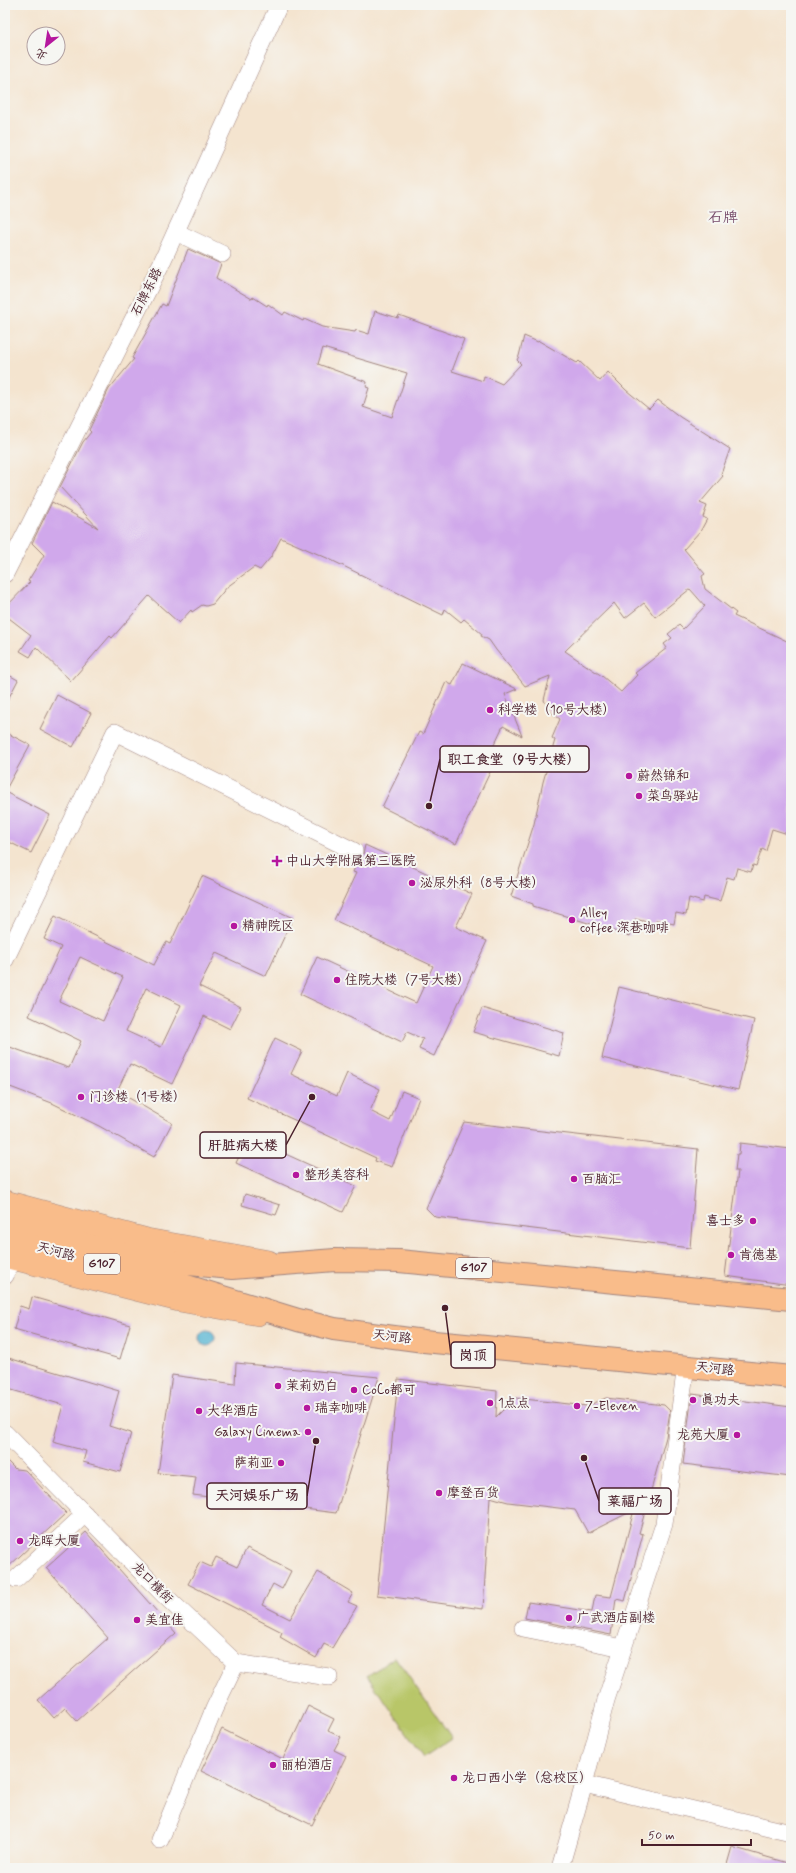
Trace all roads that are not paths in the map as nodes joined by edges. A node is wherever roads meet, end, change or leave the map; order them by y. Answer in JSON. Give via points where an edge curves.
{"nodes":[{"id":1,"x":279,"y":5,"type":"edge"},
{"id":2,"x":176,"y":232,"type":"junction"},
{"id":3,"x":222,"y":254,"type":"dead end"},
{"id":4,"x":5,"y":574,"type":"edge"},
{"id":5,"x":354,"y":851,"type":"dead end"},
{"id":6,"x":5,"y":960,"type":"edge"},
{"id":7,"x":5,"y":1201,"type":"edge"},
{"id":8,"x":5,"y":1222,"type":"edge"},
{"id":9,"x":5,"y":1238,"type":"edge"},
{"id":10,"x":52,"y":1243,"type":"junction"},
{"id":11,"x":8,"y":1264,"type":"edge"},
{"id":12,"x":288,"y":1264,"type":"junction"},
{"id":13,"x":791,"y":1299,"type":"edge"},
{"id":14,"x":298,"y":1320,"type":"junction"},
{"id":15,"x":686,"y":1366,"type":"junction"},
{"id":16,"x":791,"y":1377,"type":"edge"},
{"id":17,"x":5,"y":1433,"type":"edge"},
{"id":18,"x":85,"y":1514,"type":"junction"},
{"id":19,"x":16,"y":1579,"type":"dead end"},
{"id":20,"x":523,"y":1628,"type":"dead end"},
{"id":21,"x":623,"y":1648,"type":"junction"},
{"id":22,"x":236,"y":1663,"type":"junction"},
{"id":23,"x":329,"y":1677,"type":"dead end"},
{"id":24,"x":584,"y":1784,"type":"junction"},
{"id":25,"x":791,"y":1833,"type":"edge"},
{"id":26,"x":160,"y":1840,"type":"dead end"},
{"id":27,"x":560,"y":1868,"type":"edge"}],
"edges":[{"from":1,"to":2,"type":"street","name":"石牌东路"},
{"from":2,"to":3,"type":"street"},
{"from":2,"to":4,"type":"street","name":"石牌东路"},
{"from":5,"to":6,"type":"street","via":[[115,732]]},
{"from":7,"to":12,"type":"main road","via":[[147,1239]]},
{"from":8,"to":10,"type":"highway","name":"天河路","number":"G107"},
{"from":9,"to":10,"type":"highway","name":"天河路","number":"G107"},
{"from":10,"to":12,"type":"highway","name":"天河路","number":"G107","via":[[156,1260],[232,1268]]},
{"from":10,"to":14,"type":"highway","name":"天河路","number":"G107"},
{"from":11,"to":14,"type":"main road","via":[[186,1303]]},
{"from":12,"to":13,"type":"highway","name":"天河路","number":"G107","via":[[350,1259],[422,1262]]},
{"from":14,"to":15,"type":"highway","name":"天河路","number":"G107","via":[[375,1336]]},
{"from":15,"to":16,"type":"highway","name":"天河路","number":"G107"},
{"from":15,"to":21,"type":"street","via":[[664,1524]]},
{"from":17,"to":18,"type":"street","name":"龙口横街"},
{"from":18,"to":19,"type":"street"},
{"from":18,"to":22,"type":"street","name":"龙口横街","via":[[164,1595]]},
{"from":20,"to":21,"type":"street","via":[[567,1634]]},
{"from":21,"to":24,"type":"street","via":[[606,1700]]},
{"from":22,"to":23,"type":"street"},
{"from":22,"to":26,"type":"street","via":[[214,1709]]},
{"from":24,"to":25,"type":"street"},
{"from":24,"to":27,"type":"street"}]}
